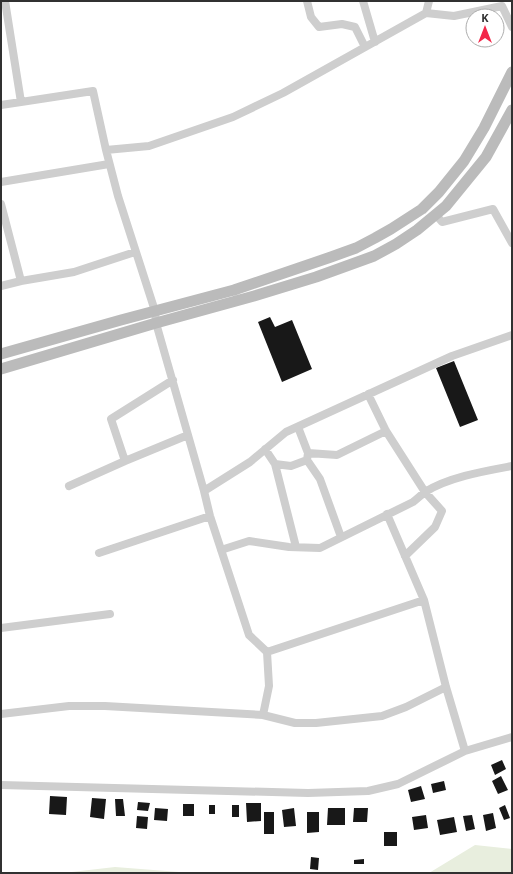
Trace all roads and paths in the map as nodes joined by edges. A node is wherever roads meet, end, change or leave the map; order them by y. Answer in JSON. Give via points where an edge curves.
{"nodes":[{"id":1,"x":5,"y":1,"type":"edge"},
{"id":2,"x":307,"y":1,"type":"edge"},
{"id":3,"x":363,"y":1,"type":"edge"},
{"id":4,"x":429,"y":1,"type":"edge"},
{"id":5,"x":426,"y":13,"type":"junction"},
{"id":6,"x":512,"y":28,"type":"edge"},
{"id":7,"x":375,"y":42,"type":"junction"},
{"id":8,"x":364,"y":47,"type":"junction"},
{"id":9,"x":512,"y":72,"type":"edge"},
{"id":10,"x":21,"y":102,"type":"junction"},
{"id":11,"x":1,"y":105,"type":"edge"},
{"id":12,"x":512,"y":110,"type":"edge"},
{"id":13,"x":106,"y":150,"type":"junction"},
{"id":14,"x":109,"y":164,"type":"junction"},
{"id":15,"x":1,"y":182,"type":"edge"},
{"id":16,"x":1,"y":204,"type":"edge"},
{"id":17,"x":436,"y":215,"type":"junction"},
{"id":18,"x":512,"y":243,"type":"edge"},
{"id":19,"x":135,"y":252,"type":"junction"},
{"id":20,"x":21,"y":280,"type":"junction"},
{"id":21,"x":1,"y":286,"type":"edge"},
{"id":22,"x":155,"y":311,"type":"junction"},
{"id":23,"x":156,"y":323,"type":"junction"},
{"id":24,"x":512,"y":335,"type":"edge"},
{"id":25,"x":1,"y":354,"type":"edge"},
{"id":26,"x":1,"y":369,"type":"edge"},
{"id":27,"x":172,"y":380,"type":"junction"},
{"id":28,"x":368,"y":394,"type":"junction"},
{"id":29,"x":298,"y":427,"type":"junction"},
{"id":30,"x":386,"y":431,"type":"junction"},
{"id":31,"x":188,"y":434,"type":"junction"},
{"id":32,"x":265,"y":449,"type":"junction"},
{"id":33,"x":307,"y":456,"type":"junction"},
{"id":34,"x":125,"y":461,"type":"junction"},
{"id":35,"x":276,"y":464,"type":"junction"},
{"id":36,"x":512,"y":466,"type":"edge"},
{"id":37,"x":69,"y":486,"type":"dead end"},
{"id":38,"x":204,"y":491,"type":"junction"},
{"id":39,"x":425,"y":492,"type":"junction"},
{"id":40,"x":387,"y":514,"type":"junction"},
{"id":41,"x":210,"y":516,"type":"junction"},
{"id":42,"x":341,"y":537,"type":"junction"},
{"id":43,"x":296,"y":547,"type":"junction"},
{"id":44,"x":221,"y":550,"type":"junction"},
{"id":45,"x":99,"y":553,"type":"dead end"},
{"id":46,"x":405,"y":556,"type":"junction"},
{"id":47,"x":424,"y":600,"type":"junction"},
{"id":48,"x":110,"y":614,"type":"dead end"},
{"id":49,"x":1,"y":628,"type":"edge"},
{"id":50,"x":267,"y":652,"type":"junction"},
{"id":51,"x":446,"y":688,"type":"junction"},
{"id":52,"x":1,"y":714,"type":"edge"},
{"id":53,"x":264,"y":715,"type":"junction"},
{"id":54,"x":512,"y":737,"type":"edge"},
{"id":55,"x":465,"y":751,"type":"junction"},
{"id":56,"x":1,"y":785,"type":"edge"}],
"edges":[{"from":1,"to":10,"type":"street"},
{"from":2,"to":8,"type":"street","via":[[311,17],[319,27],[342,24],[355,27]]},
{"from":3,"to":7,"type":"street"},
{"from":4,"to":5,"type":"street"},
{"from":5,"to":6,"type":"street","via":[[454,16],[502,6]]},
{"from":5,"to":7,"type":"street"},
{"from":7,"to":8,"type":"street"},
{"from":8,"to":13,"type":"street","via":[[283,93],[233,117],[150,146]]},
{"from":9,"to":22,"type":"street","via":[[464,161],[422,209],[356,248],[234,290]]},
{"from":10,"to":11,"type":"street"},
{"from":10,"to":13,"type":"street","via":[[93,91]]},
{"from":12,"to":17,"type":"street","via":[[486,157]]},
{"from":13,"to":14,"type":"street"},
{"from":14,"to":15,"type":"street"},
{"from":14,"to":19,"type":"street"},
{"from":16,"to":20,"type":"street"},
{"from":17,"to":18,"type":"street","via":[[442,222],[493,209]]},
{"from":17,"to":23,"type":"street","via":[[396,244],[374,256],[316,277]]},
{"from":19,"to":20,"type":"street","via":[[74,272]]},
{"from":19,"to":22,"type":"street"},
{"from":20,"to":21,"type":"street"},
{"from":22,"to":23,"type":"street"},
{"from":22,"to":25,"type":"street"},
{"from":23,"to":26,"type":"street"},
{"from":23,"to":27,"type":"street"},
{"from":24,"to":28,"type":"street","via":[[452,356]]},
{"from":27,"to":31,"type":"street"},
{"from":27,"to":34,"type":"street","via":[[111,418]]},
{"from":28,"to":29,"type":"street"},
{"from":28,"to":30,"type":"street"},
{"from":29,"to":32,"type":"street","via":[[286,432]]},
{"from":29,"to":33,"type":"street"},
{"from":30,"to":33,"type":"street","via":[[337,455]]},
{"from":30,"to":39,"type":"street"},
{"from":31,"to":34,"type":"street"},
{"from":31,"to":38,"type":"street"},
{"from":32,"to":35,"type":"street"},
{"from":32,"to":38,"type":"street","via":[[250,462]]},
{"from":33,"to":35,"type":"street","via":[[291,466]]},
{"from":33,"to":42,"type":"street","via":[[320,479]]},
{"from":34,"to":37,"type":"street"},
{"from":35,"to":43,"type":"street"},
{"from":36,"to":39,"type":"street","via":[[450,480]]},
{"from":38,"to":41,"type":"street"},
{"from":39,"to":40,"type":"street","via":[[413,502]]},
{"from":39,"to":46,"type":"street","via":[[442,511],[435,527]]},
{"from":40,"to":42,"type":"street"},
{"from":40,"to":46,"type":"street"},
{"from":41,"to":44,"type":"street"},
{"from":41,"to":45,"type":"street"},
{"from":42,"to":43,"type":"street","via":[[320,548]]},
{"from":43,"to":44,"type":"street","via":[[249,541]]},
{"from":44,"to":50,"type":"street","via":[[249,634]]},
{"from":46,"to":47,"type":"street"},
{"from":47,"to":50,"type":"street"},
{"from":47,"to":51,"type":"street"},
{"from":48,"to":49,"type":"street"},
{"from":50,"to":53,"type":"street","via":[[269,686]]},
{"from":51,"to":53,"type":"street","via":[[395,712],[368,718],[305,723],[284,721]]},
{"from":51,"to":55,"type":"street"},
{"from":52,"to":53,"type":"street","via":[[69,706],[105,706]]},
{"from":54,"to":55,"type":"street"},
{"from":55,"to":56,"type":"street","via":[[398,784],[368,791],[308,793]]}]}
